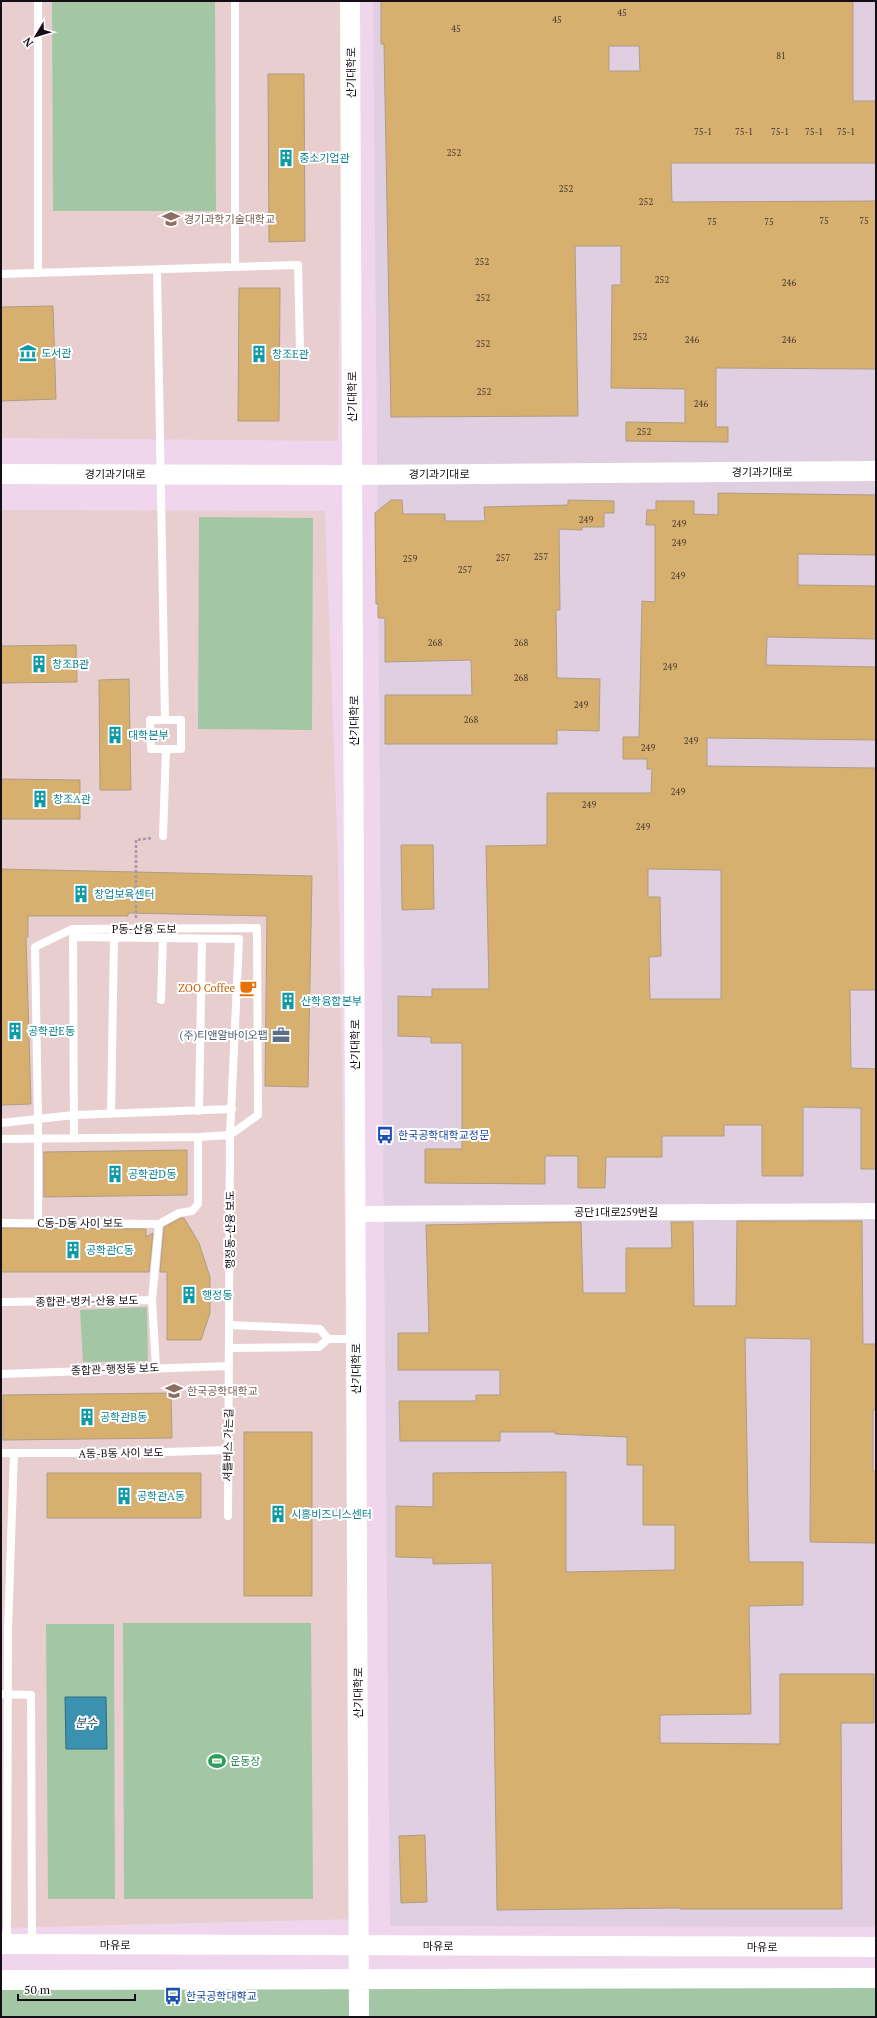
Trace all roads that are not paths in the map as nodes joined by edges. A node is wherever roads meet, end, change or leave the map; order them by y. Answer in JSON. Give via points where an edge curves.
{"nodes":[{"id":1,"x":38,"y":1,"type":"edge"},
{"id":2,"x":235,"y":1,"type":"edge"},
{"id":3,"x":350,"y":1,"type":"edge"},
{"id":4,"x":236,"y":267,"type":"junction"},
{"id":5,"x":157,"y":269,"type":"junction"},
{"id":6,"x":38,"y":273,"type":"junction"},
{"id":7,"x":1,"y":274,"type":"edge"},
{"id":8,"x":300,"y":350,"type":"dead end"},
{"id":9,"x":876,"y":471,"type":"edge"},
{"id":10,"x":1,"y":474,"type":"edge"},
{"id":11,"x":162,"y":474,"type":"junction"},
{"id":12,"x":352,"y":475,"type":"junction"},
{"id":13,"x":165,"y":720,"type":"junction"},
{"id":14,"x":166,"y":749,"type":"junction"},
{"id":15,"x":163,"y":836,"type":"road end"},
{"id":16,"x":114,"y":938,"type":"junction"},
{"id":17,"x":163,"y":938,"type":"junction"},
{"id":18,"x":202,"y":939,"type":"junction"},
{"id":19,"x":161,"y":1000,"type":"dead end"},
{"id":20,"x":232,"y":1109,"type":"junction"},
{"id":21,"x":199,"y":1111,"type":"junction"},
{"id":22,"x":111,"y":1114,"type":"junction"},
{"id":23,"x":74,"y":1115,"type":"junction"},
{"id":24,"x":38,"y":1119,"type":"junction"},
{"id":25,"x":1,"y":1123,"type":"edge"},
{"id":26,"x":230,"y":1135,"type":"junction"},
{"id":27,"x":198,"y":1137,"type":"junction"},
{"id":28,"x":74,"y":1138,"type":"junction"},
{"id":29,"x":1,"y":1139,"type":"edge"},
{"id":30,"x":38,"y":1139,"type":"junction"},
{"id":31,"x":876,"y":1211,"type":"edge"},
{"id":32,"x":356,"y":1214,"type":"junction"},
{"id":33,"x":38,"y":1223,"type":"junction"},
{"id":34,"x":1,"y":1224,"type":"edge"},
{"id":35,"x":159,"y":1224,"type":"junction"},
{"id":36,"x":152,"y":1300,"type":"junction"},
{"id":37,"x":1,"y":1302,"type":"edge"},
{"id":38,"x":229,"y":1325,"type":"junction"},
{"id":39,"x":328,"y":1339,"type":"junction"},
{"id":40,"x":356,"y":1339,"type":"junction"},
{"id":41,"x":230,"y":1348,"type":"junction"},
{"id":42,"x":229,"y":1366,"type":"junction"},
{"id":43,"x":156,"y":1367,"type":"junction"},
{"id":44,"x":1,"y":1374,"type":"edge"},
{"id":45,"x":228,"y":1450,"type":"junction"},
{"id":46,"x":1,"y":1453,"type":"edge"},
{"id":47,"x":14,"y":1453,"type":"junction"},
{"id":48,"x":228,"y":1516,"type":"dead end"},
{"id":49,"x":4,"y":1694,"type":"edge"},
{"id":50,"x":3,"y":1939,"type":"edge"},
{"id":51,"x":32,"y":1944,"type":"junction"},
{"id":52,"x":359,"y":1946,"type":"junction"},
{"id":53,"x":876,"y":1947,"type":"edge"},
{"id":54,"x":359,"y":1978,"type":"junction"},
{"id":55,"x":876,"y":1978,"type":"edge"},
{"id":56,"x":1,"y":1980,"type":"edge"},
{"id":57,"x":359,"y":2017,"type":"edge"}],
"edges":[{"from":1,"to":6,"type":"lane"},
{"from":2,"to":4,"type":"lane"},
{"from":3,"to":12,"type":"street","name":"산기대학로"},
{"from":4,"to":5,"type":"lane"},
{"from":4,"to":8,"type":"lane","via":[[298,265]]},
{"from":5,"to":6,"type":"lane"},
{"from":5,"to":11,"type":"lane"},
{"from":6,"to":7,"type":"lane"},
{"from":9,"to":12,"type":"street","name":"경기과기대로"},
{"from":10,"to":11,"type":"street","name":"경기과기대로"},
{"from":11,"to":12,"type":"street","name":"경기과기대로"},
{"from":11,"to":13,"type":"lane"},
{"from":12,"to":32,"type":"street","name":"산기대학로"},
{"from":13,"to":14,"type":"lane","via":[[150,720],[151,749]]},
{"from":13,"to":14,"type":"lane","via":[[181,720],[181,749]]},
{"from":14,"to":15,"type":"lane"},
{"from":16,"to":17,"type":"lane"},
{"from":16,"to":22,"type":"lane"},
{"from":16,"to":23,"type":"lane","via":[[73,937]]},
{"from":17,"to":18,"type":"lane"},
{"from":17,"to":19,"type":"lane"},
{"from":18,"to":20,"type":"lane","name":"행정동-산융 보도","via":[[239,939]]},
{"from":18,"to":21,"type":"lane"},
{"from":20,"to":21,"type":"lane"},
{"from":20,"to":26,"type":"lane","name":"행정동-산융 보도"},
{"from":21,"to":22,"type":"lane"},
{"from":22,"to":23,"type":"lane"},
{"from":23,"to":24,"type":"lane"},
{"from":23,"to":28,"type":"lane"},
{"from":24,"to":25,"type":"lane"},
{"from":24,"to":26,"type":"lane","name":"P동-산융 도보","via":[[35,947],[72,929],[257,928],[258,1115]]},
{"from":24,"to":30,"type":"lane"},
{"from":26,"to":27,"type":"lane"},
{"from":26,"to":38,"type":"lane","name":"행정동-산융 보도"},
{"from":27,"to":28,"type":"lane"},
{"from":27,"to":35,"type":"lane","via":[[198,1204],[192,1211],[178,1213]]},
{"from":28,"to":30,"type":"lane"},
{"from":29,"to":30,"type":"lane"},
{"from":30,"to":33,"type":"lane"},
{"from":31,"to":32,"type":"street","name":"공단1대로259번길"},
{"from":32,"to":40,"type":"street","name":"산기대학로"},
{"from":33,"to":34,"type":"lane","name":"C동-D동 사이 보도"},
{"from":33,"to":35,"type":"lane","name":"C동-D동 사이 보도"},
{"from":35,"to":36,"type":"lane","name":"종합관-벙커-산융 보도"},
{"from":36,"to":37,"type":"lane","name":"종합관-벙커-산융 보도"},
{"from":36,"to":43,"type":"lane"},
{"from":38,"to":39,"type":"lane","via":[[320,1329]]},
{"from":38,"to":41,"type":"lane","name":"셔틀버스 가는길"},
{"from":39,"to":40,"type":"lane"},
{"from":39,"to":41,"type":"lane","via":[[319,1347]]},
{"from":40,"to":52,"type":"street","name":"산기대학로"},
{"from":41,"to":42,"type":"lane","name":"셔틀버스 가는길"},
{"from":42,"to":43,"type":"lane","name":"종합관-행정동 보도"},
{"from":42,"to":45,"type":"lane","name":"셔틀버스 가는길"},
{"from":43,"to":44,"type":"lane","name":"종합관-행정동 보도"},
{"from":45,"to":47,"type":"lane","name":"A동-B동 사이 보도"},
{"from":45,"to":48,"type":"lane","name":"셔틀버스 가는길"},
{"from":46,"to":47,"type":"lane","name":"A동-B동 사이 보도"},
{"from":47,"to":49,"type":"lane"},
{"from":49,"to":50,"type":"lane"},
{"from":49,"to":51,"type":"lane","via":[[32,1695]]},
{"from":50,"to":51,"type":"street","name":"마유로"},
{"from":51,"to":52,"type":"street","name":"마유로"},
{"from":52,"to":53,"type":"street","name":"마유로"},
{"from":52,"to":54,"type":"street","name":"산기대학로"},
{"from":54,"to":55,"type":"street"},
{"from":54,"to":56,"type":"street"},
{"from":54,"to":57,"type":"street","name":"산기대학로"}]}
